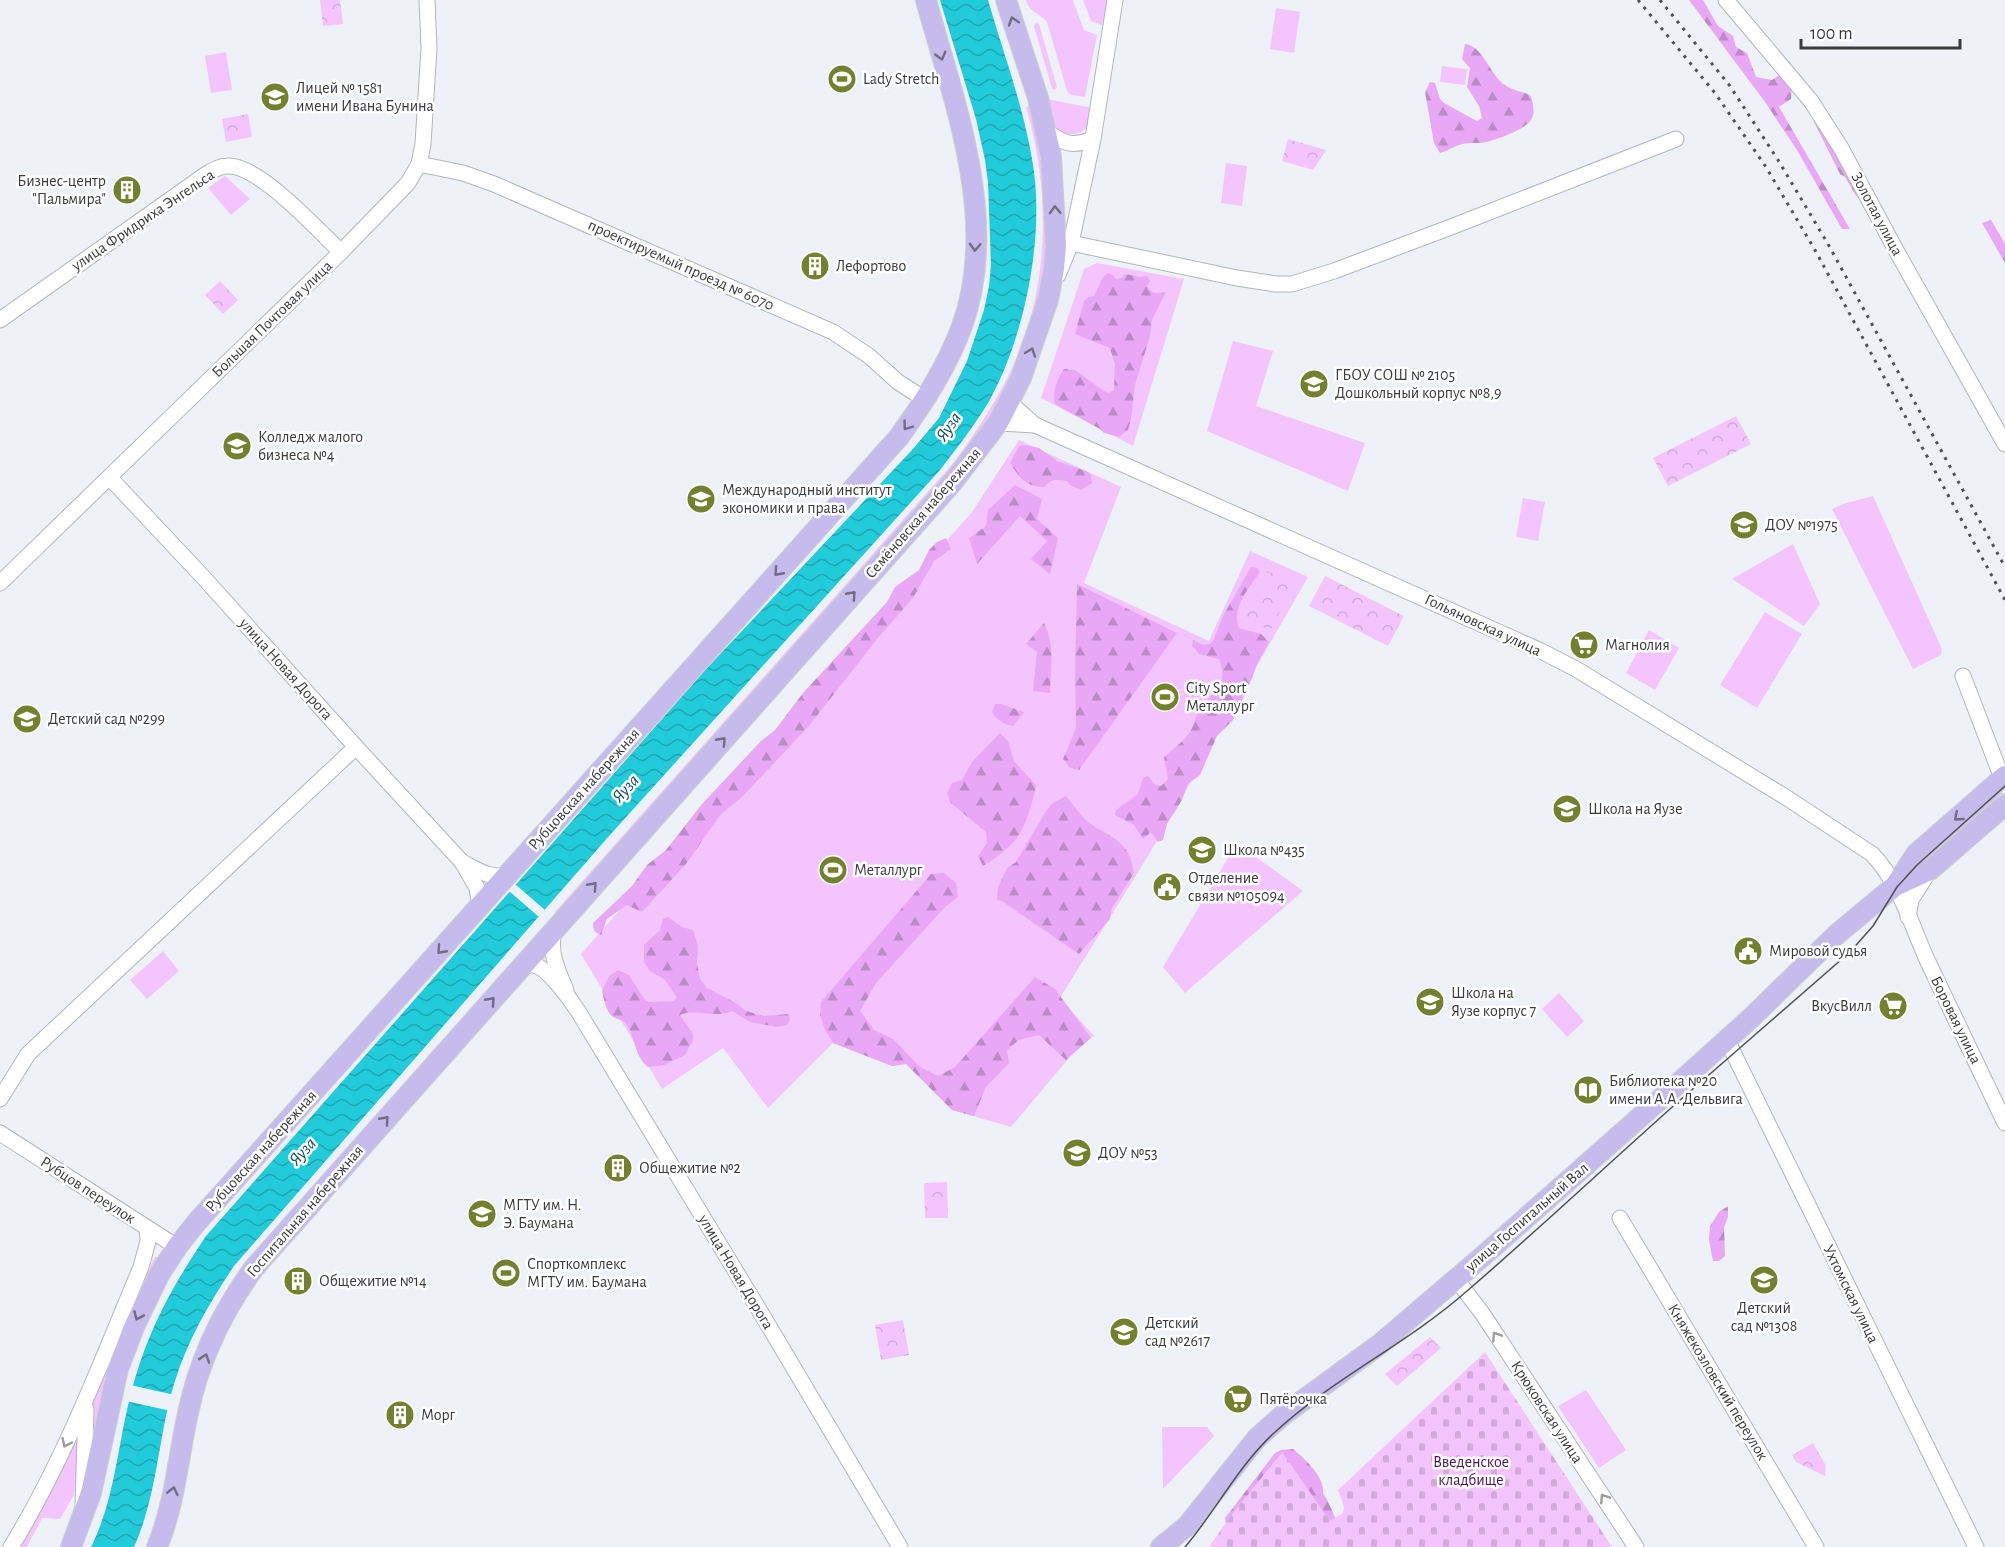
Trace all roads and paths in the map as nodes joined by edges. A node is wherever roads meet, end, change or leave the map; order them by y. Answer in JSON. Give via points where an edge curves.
{"nodes":[{"id":1,"x":427,"y":0,"type":"edge"},
{"id":2,"x":926,"y":0,"type":"edge"},
{"id":3,"x":1006,"y":0,"type":"edge"},
{"id":4,"x":1115,"y":0,"type":"edge"},
{"id":5,"x":1726,"y":0,"type":"edge"},
{"id":6,"x":1047,"y":132,"type":"junction"},
{"id":7,"x":1093,"y":139,"type":"junction"},
{"id":8,"x":1676,"y":139,"type":"dead end"},
{"id":9,"x":419,"y":164,"type":"junction"},
{"id":10,"x":1071,"y":243,"type":"junction"},
{"id":11,"x":340,"y":252,"type":"junction"},
{"id":12,"x":1048,"y":300,"type":"junction"},
{"id":13,"x":0,"y":320,"type":"edge"},
{"id":14,"x":926,"y":400,"type":"junction"},
{"id":15,"x":1009,"y":402,"type":"junction"},
{"id":16,"x":998,"y":423,"type":"junction"},
{"id":17,"x":1035,"y":426,"type":"junction"},
{"id":18,"x":2005,"y":444,"type":"edge"},
{"id":19,"x":110,"y":478,"type":"junction"},
{"id":20,"x":0,"y":583,"type":"edge"},
{"id":21,"x":1963,"y":676,"type":"dead end"},
{"id":22,"x":356,"y":747,"type":"junction"},
{"id":23,"x":2004,"y":780,"type":"edge"},
{"id":24,"x":2005,"y":805,"type":"edge"},
{"id":25,"x":462,"y":862,"type":"junction"},
{"id":26,"x":1930,"y":870,"type":"junction"},
{"id":27,"x":508,"y":874,"type":"junction"},
{"id":28,"x":1895,"y":886,"type":"junction"},
{"id":29,"x":480,"y":906,"type":"junction"},
{"id":30,"x":1908,"y":917,"type":"junction"},
{"id":31,"x":554,"y":930,"type":"junction"},
{"id":32,"x":520,"y":968,"type":"junction"},
{"id":33,"x":570,"y":998,"type":"junction"},
{"id":34,"x":1727,"y":1040,"type":"junction"},
{"id":35,"x":0,"y":1099,"type":"edge"},
{"id":36,"x":2005,"y":1123,"type":"edge"},
{"id":37,"x":0,"y":1133,"type":"edge"},
{"id":38,"x":1620,"y":1218,"type":"dead end"},
{"id":39,"x":147,"y":1228,"type":"junction"},
{"id":40,"x":177,"y":1247,"type":"junction"},
{"id":41,"x":166,"y":1264,"type":"junction"},
{"id":42,"x":1456,"y":1279,"type":"junction"},
{"id":43,"x":130,"y":1293,"type":"junction"},
{"id":44,"x":92,"y":1383,"type":"junction"},
{"id":45,"x":83,"y":1518,"type":"junction"},
{"id":46,"x":11,"y":1547,"type":"edge"},
{"id":47,"x":71,"y":1547,"type":"edge"},
{"id":48,"x":157,"y":1547,"type":"edge"},
{"id":49,"x":900,"y":1547,"type":"edge"},
{"id":50,"x":1161,"y":1547,"type":"edge"},
{"id":51,"x":1636,"y":1547,"type":"edge"},
{"id":52,"x":1816,"y":1547,"type":"edge"},
{"id":53,"x":1976,"y":1547,"type":"edge"}],
"edges":[{"from":1,"to":9,"type":"street","name":"Большая Почтовая улица","via":[[429,48]]},
{"from":2,"to":14,"type":"main road","name":"Рубцовская набережная","one_way":true,"via":[[968,156],[976,240],[973,287],[963,324]]},
{"from":6,"to":3,"type":"main road","name":"Семёновская набережная","one_way":true},
{"from":4,"to":7,"type":"street"},
{"from":5,"to":18,"type":"street","name":"Золотая улица","via":[[1812,101]]},
{"from":6,"to":7,"type":"street","via":[[1063,142],[1079,144]]},
{"from":12,"to":6,"type":"main road","name":"Семёновская набережная","one_way":true,"via":[[1056,246]]},
{"from":7,"to":10,"type":"street"},
{"from":8,"to":10,"type":"street","via":[[1292,284],[1237,278]]},
{"from":9,"to":11,"type":"street","name":"Большая Почтовая улица","via":[[408,183]]},
{"from":9,"to":14,"type":"street","name":"проектируемый проезд № 6070","via":[[494,183],[833,332]]},
{"from":10,"to":12,"type":"street"},
{"from":11,"to":13,"type":"street","name":"улица Фридриха Энгельса","via":[[267,182],[242,168],[227,165],[205,175]]},
{"from":11,"to":19,"type":"street","name":"Большая Почтовая улица"},
{"from":15,"to":12,"type":"main road","name":"Семёновская набережная","one_way":true},
{"from":14,"to":27,"type":"main road","name":"Рубцовская набережная","one_way":true,"via":[[899,437]]},
{"from":15,"to":16,"type":"main road","name":"Семёновская набережная"},
{"from":15,"to":17,"type":"street","name":"Гольяновская улица"},
{"from":16,"to":17,"type":"street","name":"Гольяновская улица"},
{"from":31,"to":16,"type":"main road","name":"Семёновская набережная","one_way":true,"via":[[952,483]]},
{"from":17,"to":28,"type":"street","name":"Гольяновская улица","via":[[1461,614],[1569,666],[1872,854]]},
{"from":19,"to":20,"type":"street","name":"Большая Почтовая улица"},
{"from":19,"to":22,"type":"street","name":"улица Новая Дорога"},
{"from":21,"to":23,"type":"street"},
{"from":22,"to":25,"type":"street","name":"улица Новая Дорога"},
{"from":22,"to":35,"type":"street","via":[[28,1054]]},
{"from":23,"to":28,"type":"main road","name":"улица Госпитальный Вал","one_way":true,"via":[[1916,854]]},
{"from":24,"to":26,"type":"main road","name":"улица Госпитальный Вал"},
{"from":25,"to":27,"type":"street","name":"улица Новая Дорога","via":[[487,875]]},
{"from":25,"to":29,"type":"street","name":"улица Новая Дорога","via":[[477,888]]},
{"from":26,"to":28,"type":"main road","name":"улица Госпитальный Вал"},
{"from":26,"to":30,"type":"street","via":[[1911,900]]},
{"from":27,"to":29,"type":"main road","name":"Рубцовская набережная"},
{"from":28,"to":30,"type":"street","name":"Боровая улица"},
{"from":28,"to":34,"type":"main road","name":"улица Госпитальный Вал","via":[[1836,935]]},
{"from":29,"to":40,"type":"main road","name":"Рубцовская набережная","one_way":true},
{"from":30,"to":36,"type":"street","name":"Боровая улица"},
{"from":31,"to":32,"type":"main road","name":"Госпитальная набережная"},
{"from":31,"to":33,"type":"street","name":"улица Новая Дорога","via":[[553,959]]},
{"from":32,"to":33,"type":"street","name":"улица Новая Дорога","via":[[540,967]]},
{"from":48,"to":32,"type":"main road","name":"Госпитальная набережная","one_way":true,"via":[[174,1491],[194,1389],[211,1339],[235,1294]]},
{"from":33,"to":49,"type":"street","name":"улица Новая Дорога"},
{"from":34,"to":42,"type":"main road","name":"улица Госпитальный Вал"},
{"from":34,"to":53,"type":"street","name":"Ухтомская улица"},
{"from":37,"to":39,"type":"street","name":"Рубцов переулок"},
{"from":38,"to":52,"type":"street","name":"Княжекозловский переулок"},
{"from":39,"to":40,"type":"street","name":"Рубцов переулок"},
{"from":39,"to":43,"type":"street","via":[[148,1241]]},
{"from":40,"to":41,"type":"main road","name":"Рубцовская набережная"},
{"from":41,"to":43,"type":"street"},
{"from":41,"to":45,"type":"main road","name":"Рубцовская набережная","one_way":true,"via":[[144,1303],[118,1369]]},
{"from":42,"to":50,"type":"main road","name":"улица Госпитальный Вал","via":[[1380,1344],[1257,1438],[1187,1526]]},
{"from":51,"to":42,"type":"street","name":"Крюковская улица","one_way":true},
{"from":43,"to":44,"type":"street"},
{"from":44,"to":45,"type":"street","via":[[85,1412]]},
{"from":44,"to":46,"type":"street","one_way":true,"via":[[35,1508]]},
{"from":45,"to":47,"type":"main road","name":"Рубцовская набережная"}]}
